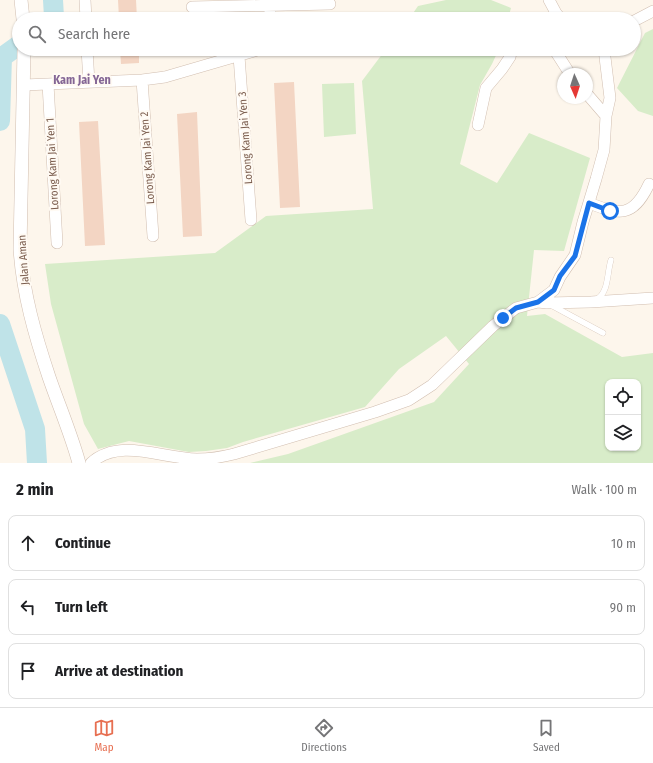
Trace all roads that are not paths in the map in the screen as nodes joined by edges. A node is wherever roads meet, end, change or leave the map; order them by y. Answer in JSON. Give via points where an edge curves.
{"nodes":[{"id":1,"x":21,"y":0,"type":"edge"},
{"id":2,"x":85,"y":0,"type":"edge"},
{"id":3,"x":549,"y":0,"type":"edge"},
{"id":4,"x":330,"y":4,"type":"dead end"},
{"id":5,"x":270,"y":5,"type":"junction"},
{"id":6,"x":192,"y":7,"type":"dead end"},
{"id":7,"x":653,"y":11,"type":"edge"},
{"id":8,"x":22,"y":12,"type":"edge"},
{"id":9,"x":86,"y":12,"type":"edge"},
{"id":10,"x":270,"y":12,"type":"edge"},
{"id":11,"x":555,"y":12,"type":"edge"},
{"id":12,"x":641,"y":17,"type":"edge"},
{"id":13,"x":24,"y":56,"type":"edge"},
{"id":14,"x":87,"y":56,"type":"edge"},
{"id":15,"x":239,"y":56,"type":"joint"},
{"id":16,"x":510,"y":56,"type":"edge"},
{"id":17,"x":558,"y":56,"type":"edge"},
{"id":18,"x":605,"y":56,"type":"edge"},
{"id":19,"x":566,"y":68,"type":"edge"},
{"id":20,"x":142,"y":80,"type":"junction"},
{"id":21,"x":89,"y":82,"type":"junction"},
{"id":22,"x":48,"y":84,"type":"junction"},
{"id":23,"x":24,"y":85,"type":"junction"},
{"id":24,"x":593,"y":101,"type":"edge"},
{"id":25,"x":606,"y":116,"type":"junction"},
{"id":26,"x":478,"y":125,"type":"dead end"},
{"id":27,"x":649,"y":184,"type":"dead end"},
{"id":28,"x":589,"y":203,"type":"junction"},
{"id":29,"x":252,"y":220,"type":"dead end"},
{"id":30,"x":153,"y":236,"type":"dead end"},
{"id":31,"x":57,"y":243,"type":"dead end"},
{"id":32,"x":611,"y":260,"type":"dead end"},
{"id":33,"x":652,"y":300,"type":"edge"},
{"id":34,"x":542,"y":302,"type":"junction"},
{"id":35,"x":591,"y":302,"type":"junction"},
{"id":36,"x":603,"y":333,"type":"dead end"},
{"id":37,"x":79,"y":463,"type":"edge"},
{"id":38,"x":91,"y":463,"type":"edge"}],
"edges":[{"from":1,"to":8,"type":"street"},
{"from":2,"to":9,"type":"street"},
{"from":3,"to":11,"type":"street"},
{"from":4,"to":5,"type":"street"},
{"from":5,"to":6,"type":"street"},
{"from":5,"to":10,"type":"street"},
{"from":7,"to":12,"type":"street"},
{"from":13,"to":23,"type":"street","name":"Jalan Aman"},
{"from":14,"to":21,"type":"street"},
{"from":15,"to":20,"type":"street"},
{"from":15,"to":29,"type":"street","name":"Lorong Kam Jai Yen 3"},
{"from":16,"to":26,"type":"street","via":[[486,88]]},
{"from":17,"to":19,"type":"street"},
{"from":18,"to":25,"type":"street","via":[[610,98]]},
{"from":20,"to":21,"type":"street"},
{"from":20,"to":30,"type":"street","name":"Lorong Kam Jai Yen 2"},
{"from":21,"to":22,"type":"street"},
{"from":22,"to":23,"type":"street"},
{"from":22,"to":31,"type":"street","name":"Lorong Kam Jai Yen 1"},
{"from":23,"to":37,"type":"street","name":"Jalan Aman","via":[[20,250],[22,273],[28,309]]},
{"from":24,"to":25,"type":"street"},
{"from":25,"to":28,"type":"street","via":[[604,150]]},
{"from":27,"to":28,"type":"street","via":[[641,200],[627,210],[610,211]]},
{"from":28,"to":34,"type":"street","via":[[575,256],[560,276],[554,290]]},
{"from":32,"to":35,"type":"lane","via":[[604,291]]},
{"from":33,"to":35,"type":"street"},
{"from":34,"to":35,"type":"street"},
{"from":34,"to":36,"type":"lane"},
{"from":34,"to":38,"type":"street","via":[[516,308],[493,326],[432,386],[398,405],[223,457],[197,459],[123,450],[98,456]]}]}
